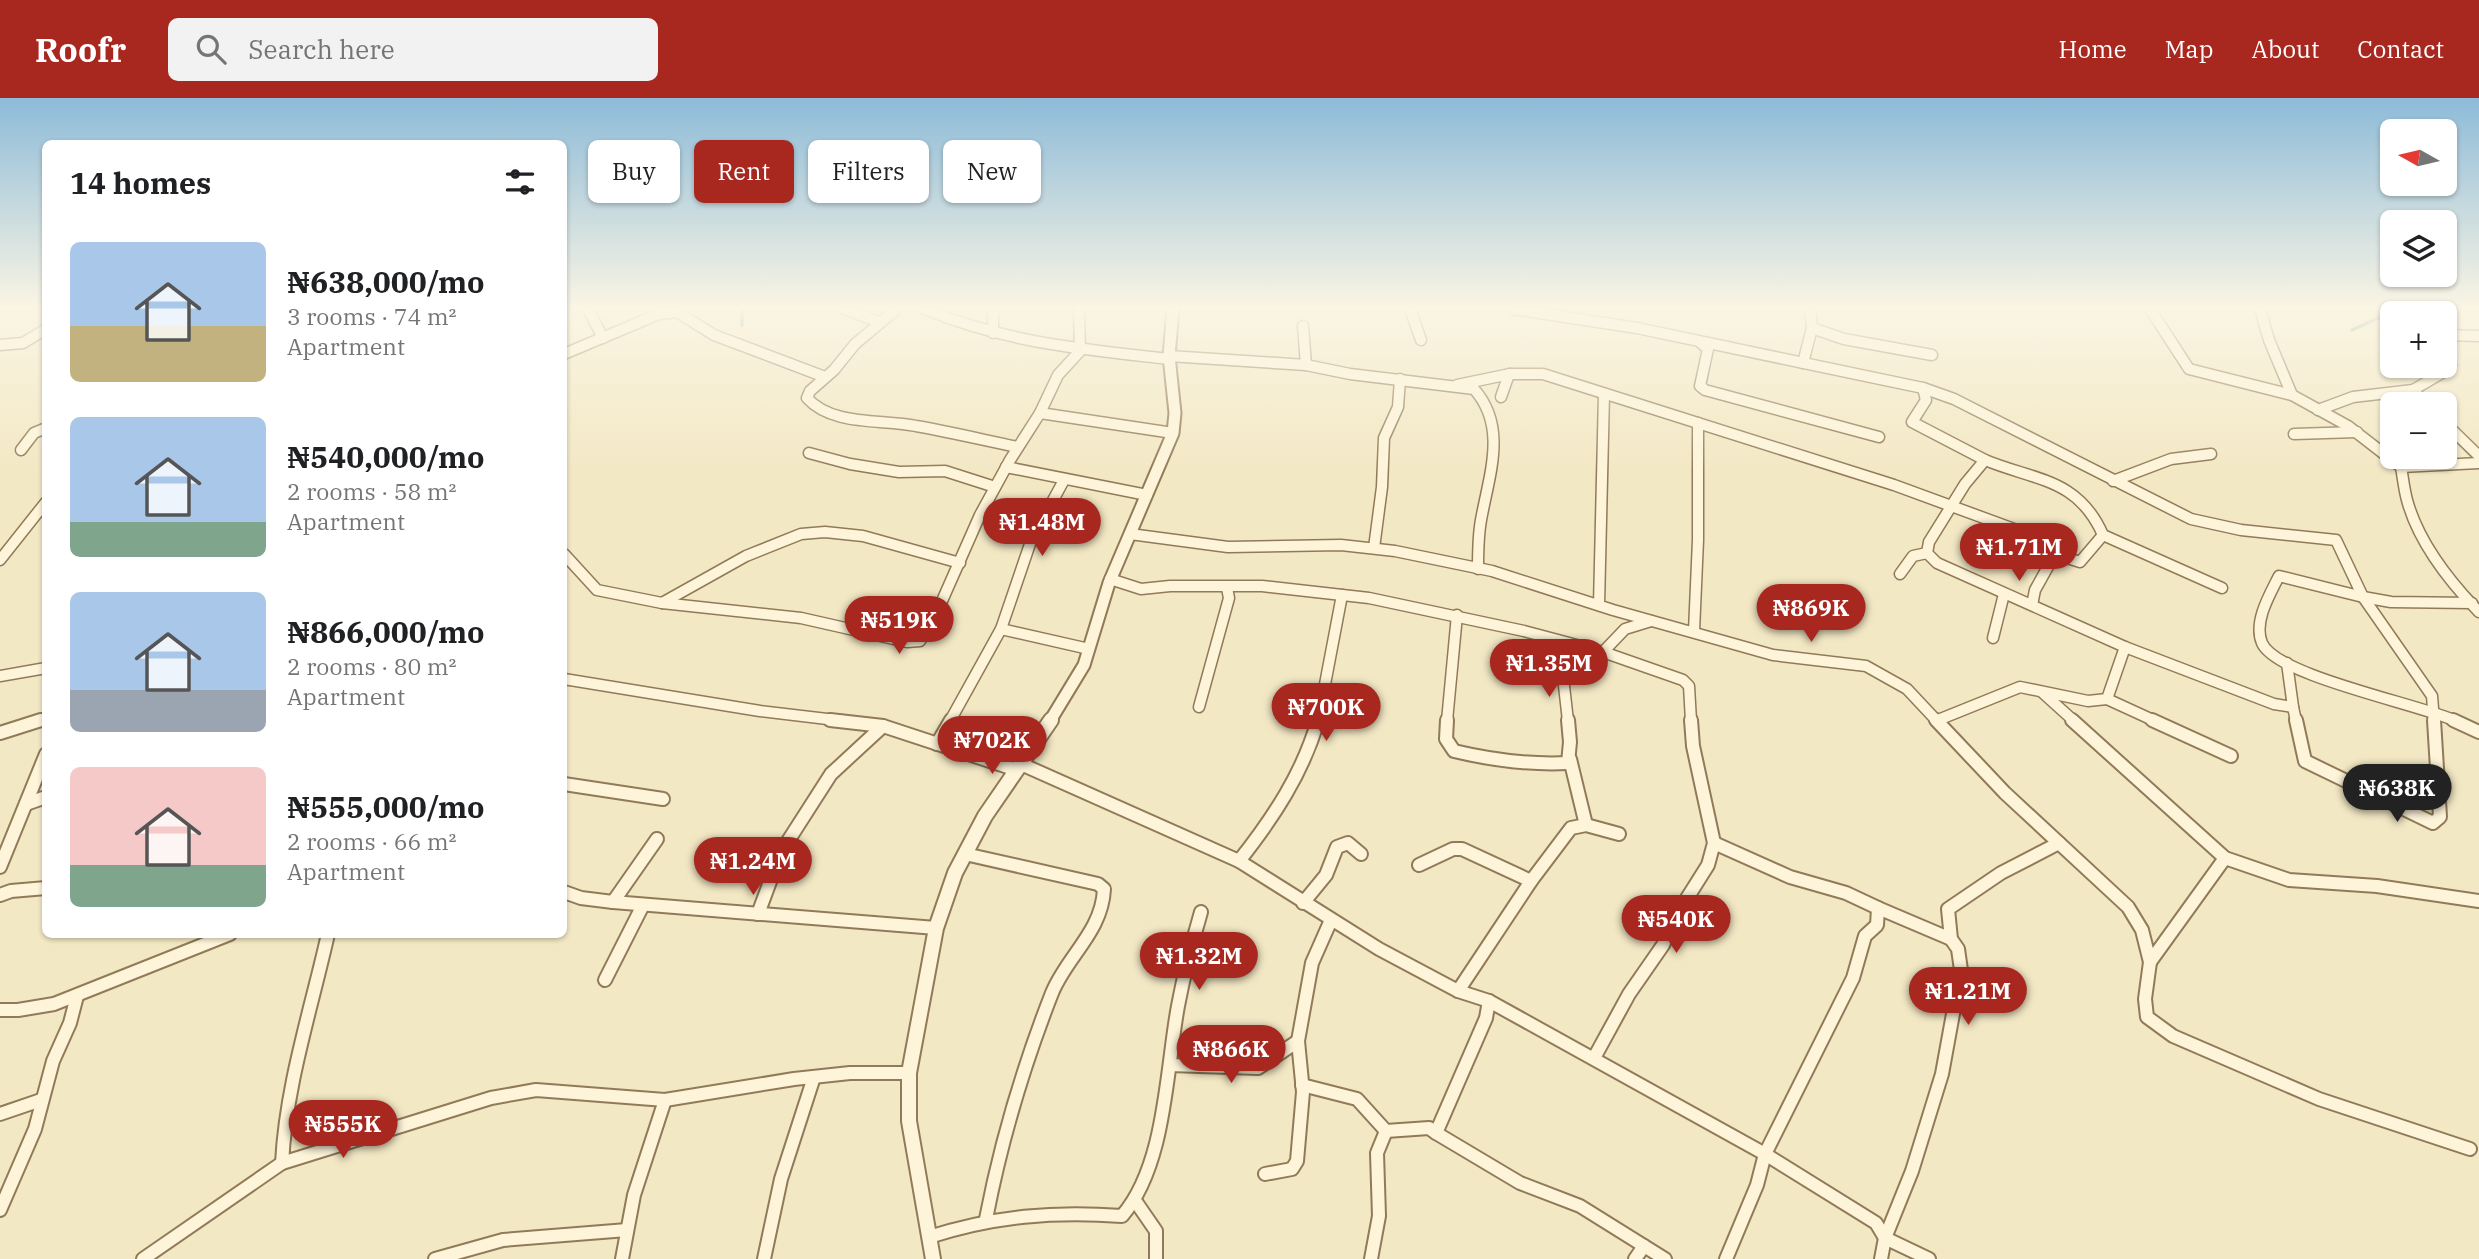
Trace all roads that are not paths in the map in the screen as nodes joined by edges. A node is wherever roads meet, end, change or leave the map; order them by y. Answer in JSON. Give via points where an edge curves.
{"nodes":[{"id":1,"x":788,"y":363,"type":"edge"},
{"id":2,"x":838,"y":363,"type":"edge"},
{"id":3,"x":1069,"y":363,"type":"edge"},
{"id":4,"x":1170,"y":363,"type":"edge"},
{"id":5,"x":1271,"y":363,"type":"edge"},
{"id":6,"x":1706,"y":363,"type":"edge"},
{"id":7,"x":1802,"y":363,"type":"edge"},
{"id":8,"x":2185,"y":363,"type":"edge"},
{"id":9,"x":2279,"y":363,"type":"edge"},
{"id":10,"x":1307,"y":365,"type":"joint"},
{"id":11,"x":1509,"y":374,"type":"junction"},
{"id":12,"x":825,"y":377,"type":"junction"},
{"id":13,"x":2434,"y":378,"type":"edge"},
{"id":14,"x":1399,"y":379,"type":"junction"},
{"id":15,"x":1457,"y":385,"type":"junction"},
{"id":16,"x":1923,"y":388,"type":"junction"},
{"id":17,"x":2413,"y":390,"type":"joint"},
{"id":18,"x":1604,"y":394,"type":"junction"},
{"id":19,"x":2292,"y":395,"type":"junction"},
{"id":20,"x":1501,"y":397,"type":"dead end"},
{"id":21,"x":2318,"y":410,"type":"junction"},
{"id":22,"x":1040,"y":413,"type":"junction"},
{"id":23,"x":1698,"y":424,"type":"junction"},
{"id":24,"x":42,"y":430,"type":"edge"},
{"id":25,"x":2357,"y":432,"type":"junction"},
{"id":26,"x":1172,"y":433,"type":"junction"},
{"id":27,"x":2294,"y":434,"type":"dead end"},
{"id":28,"x":2457,"y":434,"type":"edge"},
{"id":29,"x":1879,"y":437,"type":"dead end"},
{"id":30,"x":1018,"y":447,"type":"junction"},
{"id":31,"x":20,"y":450,"type":"dead end"},
{"id":32,"x":2380,"y":450,"type":"edge"},
{"id":33,"x":809,"y":453,"type":"dead end"},
{"id":34,"x":2211,"y":454,"type":"dead end"},
{"id":35,"x":2479,"y":456,"type":"edge"},
{"id":36,"x":1985,"y":460,"type":"junction"},
{"id":37,"x":2479,"y":463,"type":"edge"},
{"id":38,"x":2457,"y":464,"type":"edge"},
{"id":39,"x":1006,"y":467,"type":"junction"},
{"id":40,"x":2401,"y":469,"type":"edge"},
{"id":41,"x":1064,"y":481,"type":"junction"},
{"id":42,"x":2113,"y":481,"type":"junction"},
{"id":43,"x":996,"y":487,"type":"junction"},
{"id":44,"x":1147,"y":495,"type":"junction"},
{"id":45,"x":1952,"y":505,"type":"junction"},
{"id":46,"x":42,"y":507,"type":"edge"},
{"id":47,"x":1130,"y":534,"type":"junction"},
{"id":48,"x":2104,"y":535,"type":"junction"},
{"id":49,"x":1374,"y":548,"type":"junction"},
{"id":50,"x":1927,"y":553,"type":"junction"},
{"id":51,"x":2055,"y":554,"type":"junction"},
{"id":52,"x":567,"y":557,"type":"edge"},
{"id":53,"x":0,"y":560,"type":"edge"},
{"id":54,"x":960,"y":563,"type":"junction"},
{"id":55,"x":1478,"y":569,"type":"junction"},
{"id":56,"x":1900,"y":574,"type":"dead end"},
{"id":57,"x":1111,"y":579,"type":"junction"},
{"id":58,"x":1227,"y":588,"type":"junction"},
{"id":59,"x":2222,"y":588,"type":"dead end"},
{"id":60,"x":2004,"y":594,"type":"junction"},
{"id":61,"x":1342,"y":595,"type":"junction"},
{"id":62,"x":2363,"y":597,"type":"junction"},
{"id":63,"x":662,"y":603,"type":"junction"},
{"id":64,"x":2474,"y":603,"type":"edge"},
{"id":65,"x":2032,"y":605,"type":"junction"},
{"id":66,"x":1599,"y":606,"type":"junction"},
{"id":67,"x":1617,"y":611,"type":"junction"},
{"id":68,"x":2479,"y":612,"type":"edge"},
{"id":69,"x":1457,"y":615,"type":"junction"},
{"id":70,"x":1653,"y":620,"type":"junction"},
{"id":71,"x":1001,"y":629,"type":"junction"},
{"id":72,"x":1625,"y":629,"type":"junction"},
{"id":73,"x":1693,"y":631,"type":"junction"},
{"id":74,"x":1993,"y":638,"type":"dead end"},
{"id":75,"x":1559,"y":642,"type":"junction"},
{"id":76,"x":2125,"y":647,"type":"junction"},
{"id":77,"x":1089,"y":649,"type":"junction"},
{"id":78,"x":1602,"y":652,"type":"junction"},
{"id":79,"x":2287,"y":663,"type":"junction"},
{"id":80,"x":42,"y":669,"type":"edge"},
{"id":81,"x":0,"y":676,"type":"edge"},
{"id":82,"x":567,"y":679,"type":"edge"},
{"id":83,"x":2043,"y":693,"type":"junction"},
{"id":84,"x":2107,"y":699,"type":"junction"},
{"id":85,"x":1199,"y":707,"type":"dead end"},
{"id":86,"x":2293,"y":707,"type":"junction"},
{"id":87,"x":2432,"y":710,"type":"junction"},
{"id":88,"x":42,"y":719,"type":"edge"},
{"id":89,"x":1938,"y":720,"type":"junction"},
{"id":90,"x":883,"y":726,"type":"junction"},
{"id":91,"x":2479,"y":732,"type":"edge"},
{"id":92,"x":0,"y":733,"type":"edge"},
{"id":93,"x":937,"y":744,"type":"junction"},
{"id":94,"x":2231,"y":755,"type":"dead end"},
{"id":95,"x":1570,"y":759,"type":"junction"},
{"id":96,"x":42,"y":764,"type":"edge"},
{"id":97,"x":1019,"y":767,"type":"junction"},
{"id":98,"x":567,"y":784,"type":"edge"},
{"id":99,"x":42,"y":798,"type":"edge"},
{"id":100,"x":663,"y":799,"type":"dead end"},
{"id":101,"x":26,"y":804,"type":"junction"},
{"id":102,"x":1586,"y":825,"type":"junction"},
{"id":103,"x":1619,"y":834,"type":"dead end"},
{"id":104,"x":657,"y":839,"type":"dead end"},
{"id":105,"x":2059,"y":842,"type":"junction"},
{"id":106,"x":1714,"y":843,"type":"junction"},
{"id":107,"x":965,"y":854,"type":"junction"},
{"id":108,"x":1361,"y":854,"type":"dead end"},
{"id":109,"x":2225,"y":858,"type":"junction"},
{"id":110,"x":1239,"y":861,"type":"junction"},
{"id":111,"x":1419,"y":865,"type":"dead end"},
{"id":112,"x":0,"y":867,"type":"edge"},
{"id":113,"x":1531,"y":881,"type":"junction"},
{"id":114,"x":42,"y":888,"type":"edge"},
{"id":115,"x":567,"y":893,"type":"edge"},
{"id":116,"x":0,"y":895,"type":"edge"},
{"id":117,"x":2479,"y":901,"type":"edge"},
{"id":118,"x":613,"y":902,"type":"junction"},
{"id":119,"x":1303,"y":904,"type":"junction"},
{"id":120,"x":643,"y":905,"type":"junction"},
{"id":121,"x":1878,"y":908,"type":"junction"},
{"id":122,"x":1201,"y":912,"type":"dead end"},
{"id":123,"x":758,"y":914,"type":"junction"},
{"id":124,"x":1331,"y":920,"type":"junction"},
{"id":125,"x":936,"y":928,"type":"junction"},
{"id":126,"x":219,"y":938,"type":"edge"},
{"id":127,"x":327,"y":938,"type":"edge"},
{"id":128,"x":1951,"y":939,"type":"junction"},
{"id":129,"x":2150,"y":962,"type":"junction"},
{"id":130,"x":605,"y":980,"type":"dead end"},
{"id":131,"x":1458,"y":991,"type":"junction"},
{"id":132,"x":77,"y":996,"type":"junction"},
{"id":133,"x":1489,"y":1001,"type":"junction"},
{"id":134,"x":0,"y":1010,"type":"edge"},
{"id":135,"x":1298,"y":1041,"type":"junction"},
{"id":136,"x":1279,"y":1054,"type":"junction"},
{"id":137,"x":1594,"y":1058,"type":"junction"},
{"id":138,"x":1170,"y":1065,"type":"junction"},
{"id":139,"x":1302,"y":1070,"type":"junction"},
{"id":140,"x":909,"y":1073,"type":"junction"},
{"id":141,"x":814,"y":1077,"type":"junction"},
{"id":142,"x":1302,"y":1085,"type":"junction"},
{"id":143,"x":41,"y":1100,"type":"junction"},
{"id":144,"x":665,"y":1100,"type":"junction"},
{"id":145,"x":0,"y":1114,"type":"edge"},
{"id":146,"x":1386,"y":1131,"type":"junction"},
{"id":147,"x":1436,"y":1133,"type":"junction"},
{"id":148,"x":2470,"y":1149,"type":"dead end"},
{"id":149,"x":1765,"y":1154,"type":"junction"},
{"id":150,"x":282,"y":1163,"type":"junction"},
{"id":151,"x":1265,"y":1174,"type":"dead end"},
{"id":152,"x":1136,"y":1202,"type":"junction"},
{"id":153,"x":0,"y":1210,"type":"edge"},
{"id":154,"x":986,"y":1219,"type":"junction"},
{"id":155,"x":1894,"y":1221,"type":"junction"},
{"id":156,"x":1876,"y":1223,"type":"junction"},
{"id":157,"x":627,"y":1230,"type":"junction"},
{"id":158,"x":929,"y":1237,"type":"junction"},
{"id":159,"x":1885,"y":1238,"type":"junction"},
{"id":160,"x":1644,"y":1246,"type":"junction"},
{"id":161,"x":143,"y":1259,"type":"edge"},
{"id":162,"x":435,"y":1259,"type":"edge"},
{"id":163,"x":622,"y":1259,"type":"edge"},
{"id":164,"x":764,"y":1259,"type":"edge"},
{"id":165,"x":933,"y":1259,"type":"edge"},
{"id":166,"x":1156,"y":1259,"type":"edge"},
{"id":167,"x":1371,"y":1259,"type":"edge"},
{"id":168,"x":1635,"y":1259,"type":"edge"},
{"id":169,"x":1665,"y":1259,"type":"edge"},
{"id":170,"x":1726,"y":1259,"type":"edge"},
{"id":171,"x":1881,"y":1259,"type":"edge"},
{"id":172,"x":1928,"y":1259,"type":"edge"}],
"edges":[{"from":1,"to":12,"type":"street"},
{"from":2,"to":12,"type":"street"},
{"from":3,"to":22,"type":"street"},
{"from":4,"to":26,"type":"street","via":[[1175,413]]},
{"from":5,"to":10,"type":"street"},
{"from":6,"to":29,"type":"street","via":[[1700,386],[1705,390]]},
{"from":7,"to":16,"type":"street"},
{"from":8,"to":19,"type":"street","via":[[2189,369]]},
{"from":9,"to":19,"type":"street"},
{"from":10,"to":14,"type":"street"},
{"from":11,"to":15,"type":"street"},
{"from":11,"to":18,"type":"street","via":[[1543,374]]},
{"from":11,"to":20,"type":"street"},
{"from":12,"to":30,"type":"street","via":[[807,398],[816,408],[844,417],[912,425]]},
{"from":13,"to":17,"type":"street"},
{"from":14,"to":15,"type":"street"},
{"from":14,"to":49,"type":"street","via":[[1398,407],[1384,438]]},
{"from":15,"to":55,"type":"street","via":[[1480,393],[1494,430],[1478,537]]},
{"from":16,"to":36,"type":"street","via":[[1926,400],[1912,422]]},
{"from":16,"to":42,"type":"street","via":[[1954,399]]},
{"from":17,"to":21,"type":"street","via":[[2353,397]]},
{"from":18,"to":23,"type":"street"},
{"from":18,"to":66,"type":"street"},
{"from":19,"to":21,"type":"street"},
{"from":21,"to":25,"type":"street"},
{"from":22,"to":26,"type":"street"},
{"from":22,"to":30,"type":"street"},
{"from":23,"to":45,"type":"street"},
{"from":23,"to":73,"type":"street"},
{"from":24,"to":31,"type":"street"},
{"from":25,"to":27,"type":"street"},
{"from":25,"to":32,"type":"street"},
{"from":26,"to":44,"type":"street"},
{"from":28,"to":35,"type":"street"},
{"from":30,"to":39,"type":"street"},
{"from":33,"to":43,"type":"street","via":[[899,472],[945,471]]},
{"from":34,"to":42,"type":"street","via":[[2171,459]]},
{"from":36,"to":45,"type":"street"},
{"from":36,"to":48,"type":"street","via":[[2052,483],[2089,503]]},
{"from":37,"to":38,"type":"street"},
{"from":39,"to":41,"type":"street"},
{"from":39,"to":43,"type":"street"},
{"from":40,"to":64,"type":"street","via":[[2409,508],[2428,543]]},
{"from":41,"to":44,"type":"street"},
{"from":41,"to":71,"type":"street","via":[[1031,541]]},
{"from":42,"to":62,"type":"street","via":[[2192,519],[2241,530],[2336,540]]},
{"from":43,"to":54,"type":"street"},
{"from":44,"to":47,"type":"street"},
{"from":45,"to":50,"type":"street"},
{"from":45,"to":51,"type":"street","via":[[2022,534]]},
{"from":46,"to":53,"type":"street"},
{"from":47,"to":49,"type":"street","via":[[1228,547]]},
{"from":47,"to":57,"type":"street"},
{"from":48,"to":51,"type":"street","via":[[2080,562]]},
{"from":48,"to":59,"type":"street"},
{"from":49,"to":55,"type":"street"},
{"from":50,"to":56,"type":"street","via":[[1913,556]]},
{"from":50,"to":60,"type":"street","via":[[1937,563]]},
{"from":51,"to":65,"type":"street"},
{"from":52,"to":63,"type":"street","via":[[597,590]]},
{"from":54,"to":63,"type":"street","via":[[863,536],[800,534],[746,556]]},
{"from":54,"to":63,"type":"street","via":[[920,641],[801,618]]},
{"from":55,"to":66,"type":"street"},
{"from":57,"to":58,"type":"street","via":[[1142,589]]},
{"from":57,"to":77,"type":"street"},
{"from":58,"to":61,"type":"street","via":[[1293,587]]},
{"from":58,"to":85,"type":"street","via":[[1229,598]]},
{"from":60,"to":65,"type":"street"},
{"from":60,"to":74,"type":"street"},
{"from":61,"to":69,"type":"street"},
{"from":61,"to":110,"type":"street","via":[[1321,708],[1303,762],[1270,821]]},
{"from":62,"to":64,"type":"street","via":[[2390,602]]},
{"from":62,"to":79,"type":"street","via":[[2279,576],[2262,613],[2262,642],[2266,651]]},
{"from":62,"to":87,"type":"street","via":[[2432,695]]},
{"from":64,"to":68,"type":"street"},
{"from":65,"to":76,"type":"street"},
{"from":66,"to":67,"type":"street"},
{"from":67,"to":70,"type":"street"},
{"from":67,"to":72,"type":"street"},
{"from":69,"to":75,"type":"street"},
{"from":69,"to":95,"type":"street","via":[[1448,745],[1454,751],[1502,762],[1568,763]]},
{"from":70,"to":72,"type":"street"},
{"from":70,"to":73,"type":"street"},
{"from":71,"to":77,"type":"street"},
{"from":71,"to":93,"type":"street"},
{"from":72,"to":78,"type":"street"},
{"from":73,"to":89,"type":"street","via":[[1773,655],[1866,666],[1907,689]]},
{"from":75,"to":78,"type":"street"},
{"from":75,"to":95,"type":"street"},
{"from":76,"to":84,"type":"street"},
{"from":76,"to":86,"type":"street","via":[[2274,704]]},
{"from":77,"to":97,"type":"street","via":[[1069,695]]},
{"from":78,"to":106,"type":"street","via":[[1689,686],[1693,746]]},
{"from":79,"to":86,"type":"street"},
{"from":79,"to":87,"type":"street","via":[[2361,691]]},
{"from":80,"to":81,"type":"street"},
{"from":82,"to":90,"type":"street"},
{"from":83,"to":84,"type":"street","via":[[2088,701]]},
{"from":83,"to":89,"type":"street","via":[[2020,687]]},
{"from":83,"to":109,"type":"street"},
{"from":84,"to":94,"type":"street"},
{"from":86,"to":87,"type":"street","via":[[2305,761],[2433,823],[2440,817]]},
{"from":87,"to":91,"type":"street"},
{"from":88,"to":92,"type":"street"},
{"from":89,"to":105,"type":"street"},
{"from":90,"to":93,"type":"street"},
{"from":90,"to":123,"type":"street","via":[[831,774],[781,852]]},
{"from":93,"to":97,"type":"street"},
{"from":95,"to":102,"type":"street"},
{"from":96,"to":101,"type":"street"},
{"from":97,"to":107,"type":"street"},
{"from":97,"to":110,"type":"street"},
{"from":98,"to":100,"type":"street"},
{"from":99,"to":101,"type":"street"},
{"from":101,"to":112,"type":"street"},
{"from":102,"to":103,"type":"street"},
{"from":102,"to":113,"type":"street","via":[[1571,828]]},
{"from":104,"to":118,"type":"street"},
{"from":105,"to":128,"type":"street","via":[[1948,909]]},
{"from":105,"to":129,"type":"street","via":[[2128,907],[2142,930]]},
{"from":106,"to":121,"type":"street","via":[[1790,877],[1836,888]]},
{"from":106,"to":137,"type":"street","via":[[1708,865]]},
{"from":107,"to":125,"type":"street"},
{"from":107,"to":154,"type":"street","via":[[1104,889],[1103,906],[1093,928],[1056,985],[1023,1066],[999,1148]]},
{"from":108,"to":119,"type":"street","via":[[1348,843],[1337,847],[1326,875]]},
{"from":109,"to":117,"type":"street","via":[[2289,880],[2377,886]]},
{"from":109,"to":129,"type":"street"},
{"from":110,"to":119,"type":"street"},
{"from":111,"to":113,"type":"street","via":[[1462,849]]},
{"from":113,"to":131,"type":"street"},
{"from":114,"to":116,"type":"street"},
{"from":115,"to":118,"type":"street"},
{"from":118,"to":120,"type":"street"},
{"from":119,"to":124,"type":"street"},
{"from":120,"to":123,"type":"street"},
{"from":120,"to":130,"type":"street"},
{"from":121,"to":128,"type":"street"},
{"from":121,"to":149,"type":"street","via":[[1877,925],[1866,936],[1853,978]]},
{"from":122,"to":138,"type":"street","via":[[1178,1007]]},
{"from":123,"to":125,"type":"street"},
{"from":124,"to":131,"type":"street"},
{"from":124,"to":135,"type":"street","via":[[1312,963]]},
{"from":125,"to":140,"type":"street"},
{"from":126,"to":132,"type":"street"},
{"from":127,"to":150,"type":"street","via":[[292,1077]]},
{"from":128,"to":155,"type":"street","via":[[1958,949],[1961,970],[1942,1074]]},
{"from":129,"to":148,"type":"street","via":[[2147,1017],[2173,1036],[2319,1099]]},
{"from":131,"to":133,"type":"street"},
{"from":132,"to":134,"type":"street","via":[[39,1008]]},
{"from":132,"to":143,"type":"street"},
{"from":133,"to":137,"type":"street"},
{"from":133,"to":147,"type":"street","via":[[1486,1018]]},
{"from":135,"to":136,"type":"street"},
{"from":135,"to":139,"type":"street"},
{"from":136,"to":138,"type":"street","via":[[1258,1068]]},
{"from":136,"to":139,"type":"street"},
{"from":137,"to":149,"type":"street"},
{"from":138,"to":152,"type":"street"},
{"from":139,"to":142,"type":"street"},
{"from":140,"to":141,"type":"street"},
{"from":140,"to":158,"type":"street","via":[[909,1121]]},
{"from":141,"to":144,"type":"street"},
{"from":141,"to":164,"type":"street","via":[[781,1179]]},
{"from":142,"to":146,"type":"street","via":[[1357,1099]]},
{"from":142,"to":151,"type":"street","via":[[1297,1161],[1292,1169]]},
{"from":143,"to":145,"type":"street"},
{"from":143,"to":153,"type":"street","via":[[35,1129]]},
{"from":144,"to":150,"type":"street","via":[[536,1090],[509,1094]]},
{"from":144,"to":157,"type":"street"},
{"from":146,"to":147,"type":"street","via":[[1429,1128]]},
{"from":146,"to":167,"type":"street","via":[[1376,1146],[1379,1216]]},
{"from":147,"to":160,"type":"street","via":[[1520,1183],[1580,1206]]},
{"from":149,"to":156,"type":"street"},
{"from":149,"to":170,"type":"street"},
{"from":150,"to":161,"type":"street"},
{"from":152,"to":154,"type":"street","via":[[1122,1216],[1041,1211]]},
{"from":152,"to":166,"type":"street","via":[[1156,1231]]},
{"from":154,"to":158,"type":"street"},
{"from":155,"to":156,"type":"street"},
{"from":155,"to":159,"type":"street"},
{"from":156,"to":159,"type":"street"},
{"from":157,"to":162,"type":"street","via":[[503,1240]]},
{"from":157,"to":163,"type":"street"},
{"from":158,"to":165,"type":"street"},
{"from":159,"to":171,"type":"street"},
{"from":159,"to":172,"type":"street"},
{"from":160,"to":168,"type":"street"},
{"from":160,"to":169,"type":"street"}]}
